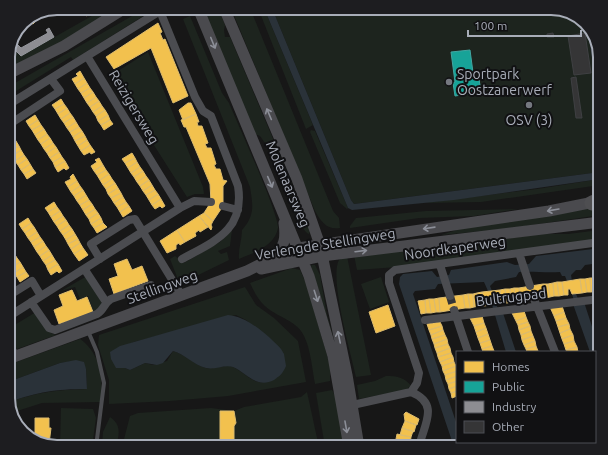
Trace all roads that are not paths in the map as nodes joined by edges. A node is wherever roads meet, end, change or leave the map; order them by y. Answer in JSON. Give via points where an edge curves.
{"nodes":[{"id":1,"x":114,"y":15,"type":"edge"},
{"id":2,"x":154,"y":15,"type":"edge"},
{"id":3,"x":162,"y":15,"type":"edge"},
{"id":4,"x":201,"y":15,"type":"edge"},
{"id":5,"x":227,"y":15,"type":"edge"},
{"id":6,"x":87,"y":56,"type":"junction"},
{"id":7,"x":15,"y":70,"type":"edge"},
{"id":8,"x":51,"y":79,"type":"junction"},
{"id":9,"x":15,"y":101,"type":"edge"},
{"id":10,"x":15,"y":121,"type":"edge"},
{"id":11,"x":211,"y":202,"type":"dead end"},
{"id":12,"x":593,"y":202,"type":"edge"},
{"id":13,"x":223,"y":206,"type":"dead end"},
{"id":14,"x":180,"y":208,"type":"junction"},
{"id":15,"x":238,"y":210,"type":"junction"},
{"id":16,"x":282,"y":210,"type":"junction"},
{"id":17,"x":593,"y":223,"type":"edge"},
{"id":18,"x":314,"y":228,"type":"junction"},
{"id":19,"x":144,"y":231,"type":"junction"},
{"id":20,"x":386,"y":234,"type":"junction"},
{"id":21,"x":593,"y":243,"type":"edge"},
{"id":22,"x":298,"y":248,"type":"junction"},
{"id":23,"x":321,"y":251,"type":"junction"},
{"id":24,"x":519,"y":253,"type":"junction"},
{"id":25,"x":100,"y":259,"type":"junction"},
{"id":26,"x":182,"y":259,"type":"dead end"},
{"id":27,"x":271,"y":259,"type":"junction"},
{"id":28,"x":302,"y":260,"type":"junction"},
{"id":29,"x":441,"y":268,"type":"junction"},
{"id":30,"x":85,"y":270,"type":"junction"},
{"id":31,"x":247,"y":272,"type":"junction"},
{"id":32,"x":151,"y":285,"type":"dead end"},
{"id":33,"x":530,"y":286,"type":"dead end"},
{"id":34,"x":15,"y":292,"type":"edge"},
{"id":35,"x":41,"y":296,"type":"junction"},
{"id":36,"x":182,"y":296,"type":"junction"},
{"id":37,"x":450,"y":296,"type":"tunnel mouth"},
{"id":38,"x":593,"y":300,"type":"edge"},
{"id":39,"x":31,"y":302,"type":"junction"},
{"id":40,"x":106,"y":302,"type":"junction"},
{"id":41,"x":536,"y":303,"type":"junction"},
{"id":42,"x":15,"y":312,"type":"edge"},
{"id":43,"x":456,"y":313,"type":"junction"},
{"id":44,"x":425,"y":320,"type":"dead end"},
{"id":45,"x":88,"y":330,"type":"junction"},
{"id":46,"x":468,"y":351,"type":"edge"},
{"id":47,"x":555,"y":351,"type":"edge"},
{"id":48,"x":15,"y":356,"type":"edge"},
{"id":49,"x":342,"y":376,"type":"junction"},
{"id":50,"x":411,"y":392,"type":"junction"},
{"id":51,"x":348,"y":406,"type":"junction"},
{"id":52,"x":97,"y":440,"type":"edge"},
{"id":53,"x":350,"y":440,"type":"edge"},
{"id":54,"x":357,"y":440,"type":"edge"},
{"id":55,"x":421,"y":440,"type":"edge"}],
"edges":[{"from":1,"to":7,"type":"main road","via":[[64,46]]},
{"from":2,"to":6,"type":"street"},
{"from":3,"to":15,"type":"street","via":[[195,97],[214,123],[238,186]]},
{"from":4,"to":16,"type":"main road","name":"Molenaarsweg","one_way":true},
{"from":18,"to":5,"type":"main road","name":"Molenaarsweg","one_way":true,"via":[[297,180]]},
{"from":6,"to":8,"type":"street"},
{"from":6,"to":14,"type":"street","name":"Reizigersweg"},
{"from":8,"to":9,"type":"street"},
{"from":8,"to":10,"type":"street","via":[[60,91]]},
{"from":11,"to":14,"type":"street","via":[[194,201]]},
{"from":12,"to":20,"type":"main road","name":"Verlengde Stellingweg","one_way":true,"via":[[549,211]]},
{"from":13,"to":15,"type":"street"},
{"from":14,"to":19,"type":"street"},
{"from":15,"to":26,"type":"street","via":[[233,224],[225,234]]},
{"from":16,"to":22,"type":"main road","name":"Molenaarsweg"},
{"from":16,"to":27,"type":"main road","via":[[285,238],[279,252]]},
{"from":23,"to":17,"type":"main road","name":"Verlengde Stellingweg","one_way":true},
{"from":18,"to":20,"type":"main road","via":[[320,234],[329,236],[351,233]]},
{"from":18,"to":23,"type":"main road","name":"Molenaarsweg"},
{"from":19,"to":25,"type":"street"},
{"from":19,"to":25,"type":"street","via":[[135,219],[129,220],[91,244]]},
{"from":19,"to":36,"type":"street"},
{"from":20,"to":23,"type":"main road","name":"Verlengde Stellingweg"},
{"from":21,"to":24,"type":"street","name":"Noordkaperweg"},
{"from":22,"to":23,"type":"main road","name":"Verlengde Stellingweg"},
{"from":22,"to":27,"type":"main road","name":"Verlengde Stellingweg"},
{"from":22,"to":28,"type":"main road","name":"Molenaarsweg"},
{"from":23,"to":28,"type":"main road","name":"Verlengde Stellingweg"},
{"from":49,"to":23,"type":"main road","name":"Molenaarsweg","one_way":true},
{"from":24,"to":29,"type":"street","name":"Noordkaperweg"},
{"from":24,"to":33,"type":"street"},
{"from":25,"to":30,"type":"street"},
{"from":27,"to":31,"type":"main road","name":"Verlengde Stellingweg"},
{"from":28,"to":31,"type":"main road","name":"Verlengde Stellingweg"},
{"from":28,"to":49,"type":"main road","name":"Molenaarsweg","one_way":true},
{"from":29,"to":37,"type":"street"},
{"from":29,"to":50,"type":"street","name":"Noordkaperweg","via":[[398,269],[389,275],[389,283],[419,373]]},
{"from":30,"to":35,"type":"street"},
{"from":30,"to":40,"type":"street"},
{"from":31,"to":36,"type":"main road","name":"Stellingweg"},
{"from":32,"to":40,"type":"street"},
{"from":34,"to":35,"type":"street","via":[[32,281]]},
{"from":35,"to":39,"type":"street"},
{"from":36,"to":45,"type":"main road","name":"Stellingweg"},
{"from":38,"to":41,"type":"street","name":"Bultrugpad"},
{"from":39,"to":40,"type":"street","via":[[49,328],[55,330],[98,314]]},
{"from":39,"to":42,"type":"street"},
{"from":41,"to":43,"type":"street","name":"Bultrugpad","via":[[496,312]]},
{"from":41,"to":47,"type":"street"},
{"from":43,"to":44,"type":"street","name":"Bultrugpad"},
{"from":43,"to":46,"type":"street"},
{"from":45,"to":48,"type":"main road","name":"Stellingweg"},
{"from":45,"to":52,"type":"lane","via":[[97,352],[104,393]]},
{"from":49,"to":51,"type":"main road","name":"Molenaarsweg"},
{"from":50,"to":51,"type":"street"},
{"from":50,"to":55,"type":"street","via":[[423,399],[428,408]]},
{"from":51,"to":53,"type":"main road","name":"Molenaarsweg","one_way":true},
{"from":51,"to":54,"type":"main road","name":"Molenaarsweg"}]}
